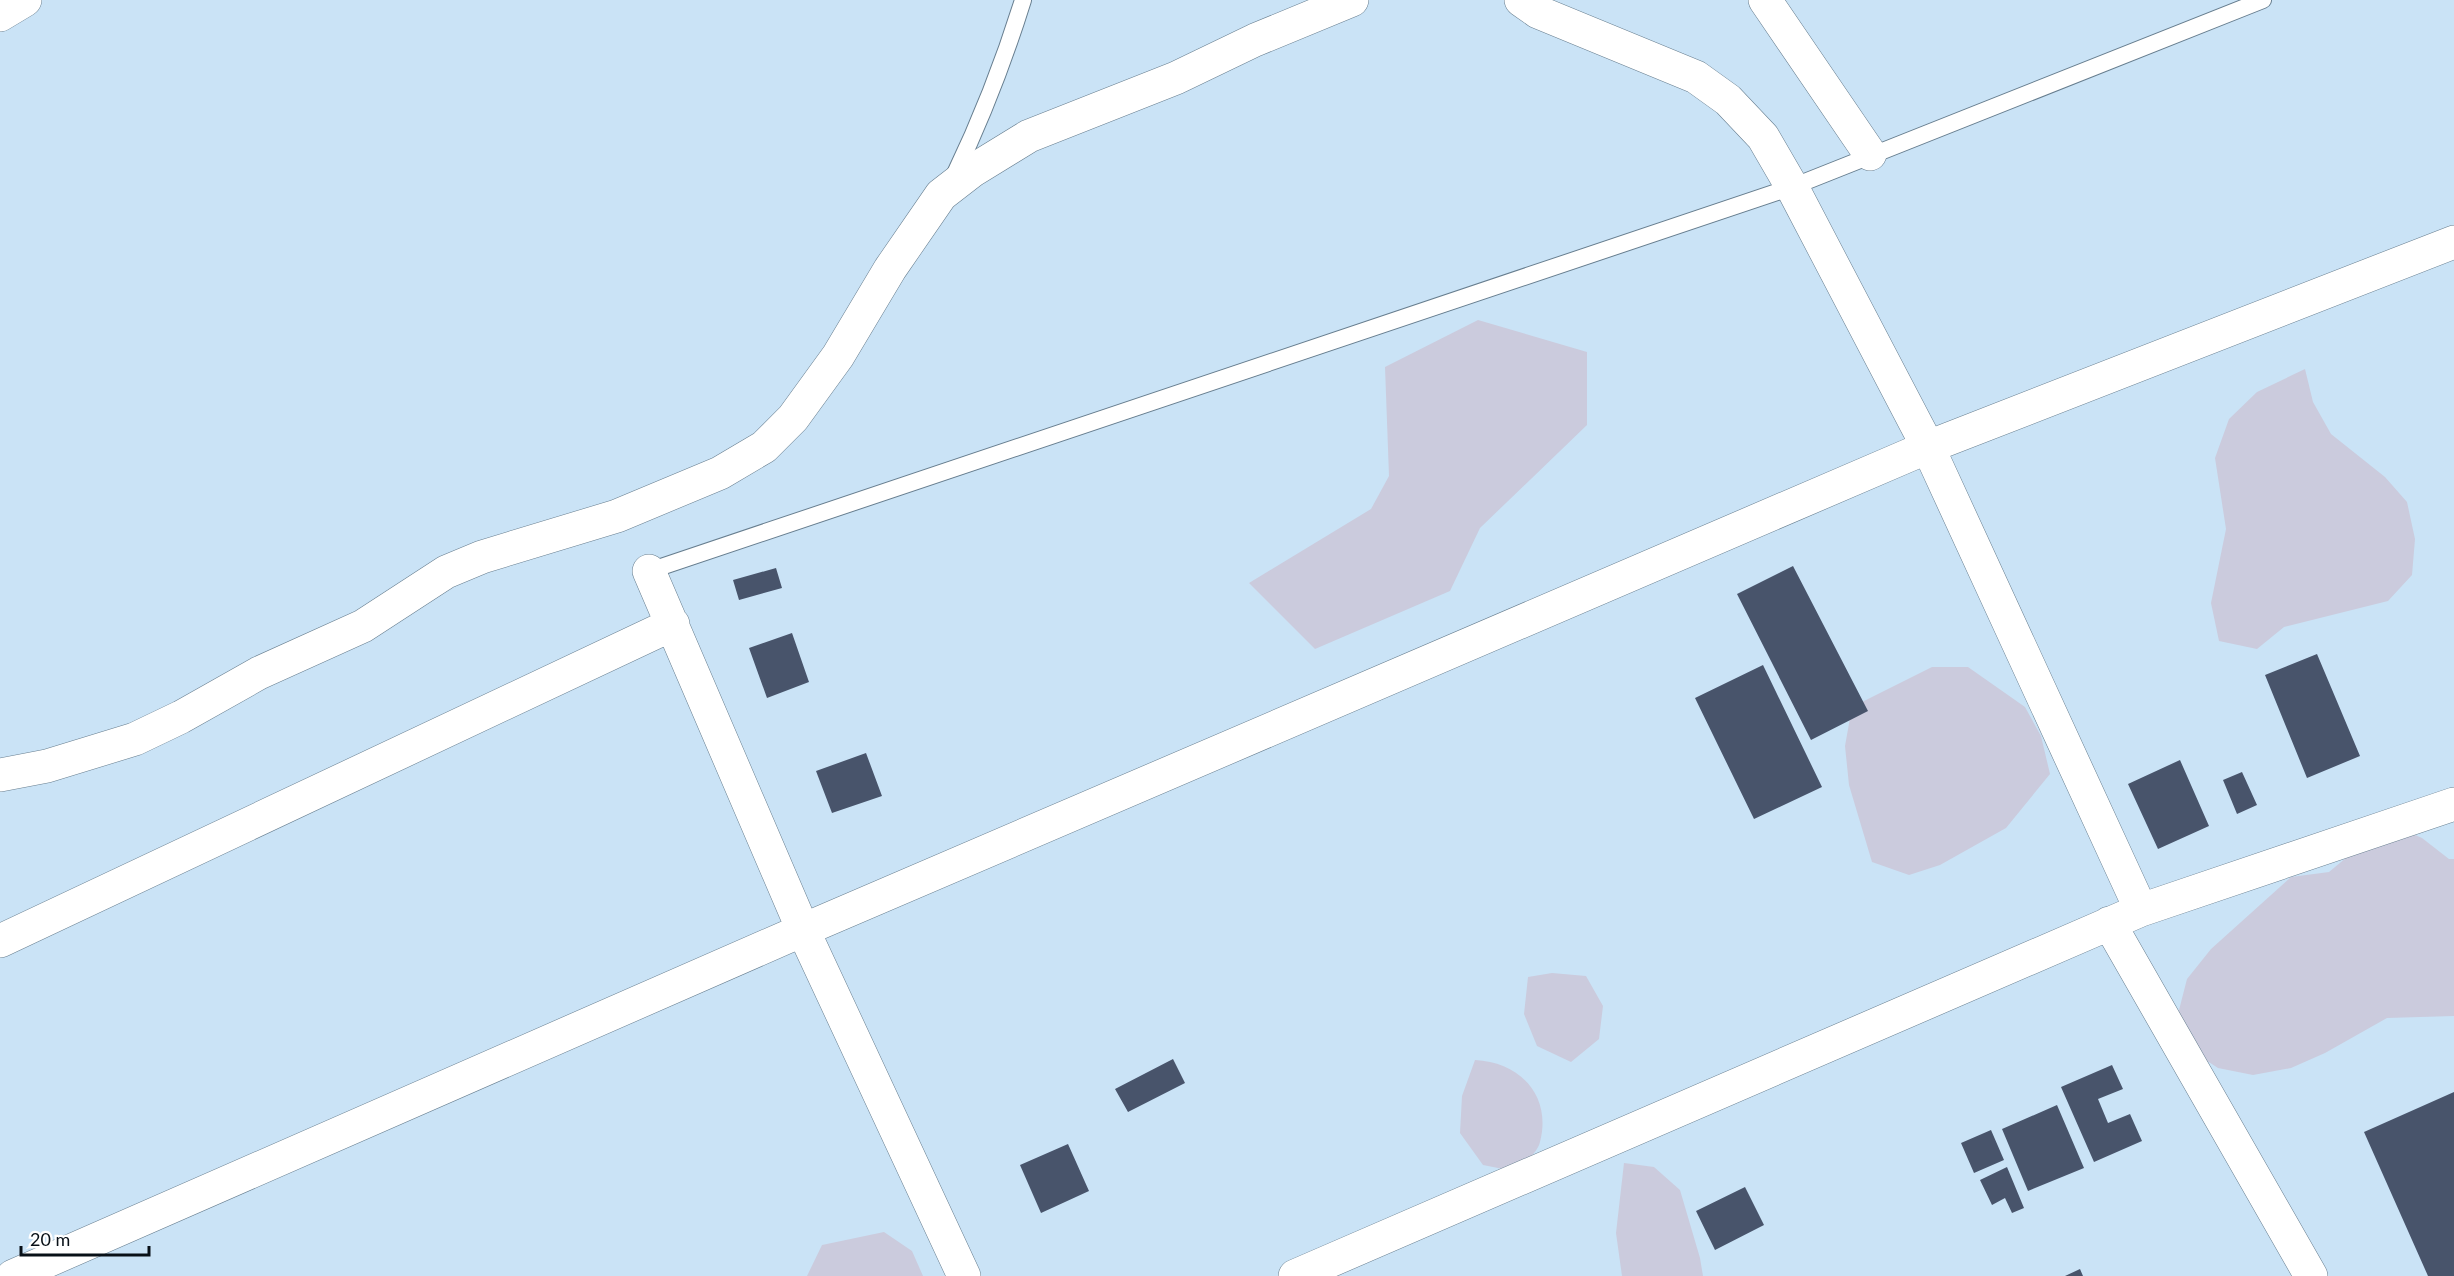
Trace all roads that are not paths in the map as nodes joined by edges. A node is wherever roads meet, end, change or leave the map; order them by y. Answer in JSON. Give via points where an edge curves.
{"nodes":[{"id":1,"x":25,"y":0,"type":"edge"},
{"id":2,"x":1023,"y":0,"type":"edge"},
{"id":3,"x":1352,"y":0,"type":"edge"},
{"id":4,"x":1521,"y":0,"type":"edge"},
{"id":5,"x":1765,"y":0,"type":"edge"},
{"id":6,"x":2263,"y":0,"type":"edge"},
{"id":7,"x":0,"y":15,"type":"edge"},
{"id":8,"x":1870,"y":154,"type":"junction"},
{"id":9,"x":1792,"y":187,"type":"junction"},
{"id":10,"x":946,"y":191,"type":"junction"},
{"id":11,"x":2454,"y":242,"type":"edge"},
{"id":12,"x":1928,"y":447,"type":"junction"},
{"id":13,"x":649,"y":571,"type":"joint"},
{"id":14,"x":673,"y":624,"type":"junction"},
{"id":15,"x":0,"y":775,"type":"edge"},
{"id":16,"x":2454,"y":804,"type":"edge"},
{"id":17,"x":2141,"y":910,"type":"junction"},
{"id":18,"x":2109,"y":923,"type":"junction"},
{"id":19,"x":803,"y":930,"type":"junction"},
{"id":20,"x":0,"y":941,"type":"edge"},
{"id":21,"x":13,"y":1276,"type":"edge"},
{"id":22,"x":964,"y":1276,"type":"edge"},
{"id":23,"x":1295,"y":1276,"type":"edge"},
{"id":24,"x":2311,"y":1276,"type":"edge"}],
"edges":[{"from":1,"to":7,"type":"street"},
{"from":2,"to":10,"type":"lane","via":[[978,125]]},
{"from":3,"to":10,"type":"street","via":[[1176,78],[1029,136]]},
{"from":4,"to":9,"type":"street","via":[[1538,12],[1696,77],[1728,100],[1763,137]]},
{"from":5,"to":8,"type":"street"},
{"from":6,"to":8,"type":"lane"},
{"from":8,"to":9,"type":"lane"},
{"from":9,"to":12,"type":"street"},
{"from":9,"to":13,"type":"lane"},
{"from":10,"to":15,"type":"street","via":[[890,269],[838,356],[793,418],[764,447],[720,473],[617,516],[482,557],[446,572],[363,626],[259,674],[135,739],[47,766]]},
{"from":11,"to":12,"type":"street"},
{"from":12,"to":17,"type":"street"},
{"from":12,"to":19,"type":"street"},
{"from":13,"to":14,"type":"street"},
{"from":14,"to":19,"type":"street"},
{"from":14,"to":20,"type":"street"},
{"from":16,"to":17,"type":"street"},
{"from":17,"to":18,"type":"street"},
{"from":18,"to":23,"type":"street"},
{"from":18,"to":24,"type":"street"},
{"from":19,"to":21,"type":"street"},
{"from":19,"to":22,"type":"street"}]}
